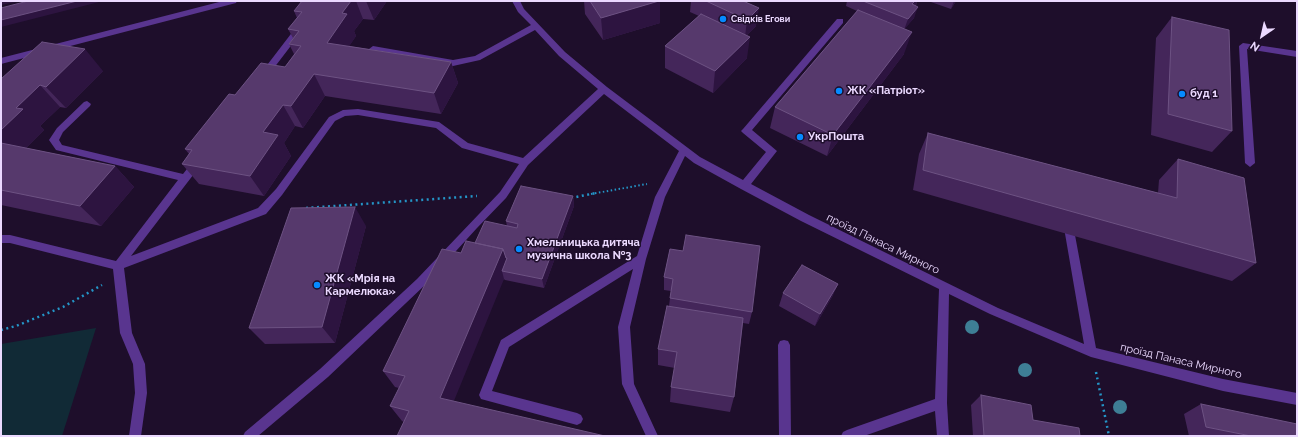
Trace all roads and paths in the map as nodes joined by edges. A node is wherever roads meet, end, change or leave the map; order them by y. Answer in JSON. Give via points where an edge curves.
{"nodes":[{"id":1,"x":233,"y":1,"type":"edge"},
{"id":2,"x":516,"y":1,"type":"edge"},
{"id":3,"x":305,"y":21,"type":"edge"},
{"id":4,"x":840,"y":21,"type":"dead end"},
{"id":5,"x":536,"y":26,"type":"junction"},
{"id":6,"x":65,"y":45,"type":"junction"},
{"id":7,"x":373,"y":49,"type":"edge"},
{"id":8,"x":1296,"y":55,"type":"edge"},
{"id":9,"x":53,"y":56,"type":"edge"},
{"id":10,"x":1,"y":61,"type":"edge"},
{"id":11,"x":257,"y":84,"type":"edge"},
{"id":12,"x":604,"y":89,"type":"junction"},
{"id":13,"x":87,"y":104,"type":"dead end"},
{"id":14,"x":684,"y":150,"type":"junction"},
{"id":15,"x":204,"y":153,"type":"edge"},
{"id":16,"x":526,"y":162,"type":"junction"},
{"id":17,"x":1250,"y":163,"type":"dead end"},
{"id":18,"x":185,"y":178,"type":"junction"},
{"id":19,"x":669,"y":180,"type":"junction"},
{"id":20,"x":744,"y":186,"type":"junction"},
{"id":21,"x":503,"y":194,"type":"junction"},
{"id":22,"x":565,"y":199,"type":"edge"},
{"id":23,"x":301,"y":209,"type":"edge"},
{"id":24,"x":1067,"y":218,"type":"edge"},
{"id":25,"x":1,"y":239,"type":"edge"},
{"id":26,"x":641,"y":259,"type":"junction"},
{"id":27,"x":118,"y":266,"type":"junction"},
{"id":28,"x":944,"y":287,"type":"junction"},
{"id":29,"x":1,"y":330,"type":"edge"},
{"id":30,"x":784,"y":345,"type":"dead end"},
{"id":31,"x":1091,"y":352,"type":"junction"},
{"id":32,"x":1297,"y":399,"type":"edge"},
{"id":33,"x":942,"y":403,"type":"junction"},
{"id":34,"x":577,"y":419,"type":"dead end"},
{"id":35,"x":135,"y":436,"type":"edge"},
{"id":36,"x":249,"y":436,"type":"edge"},
{"id":37,"x":652,"y":436,"type":"edge"},
{"id":38,"x":785,"y":436,"type":"edge"},
{"id":39,"x":848,"y":436,"type":"edge"},
{"id":40,"x":943,"y":436,"type":"edge"},
{"id":41,"x":1109,"y":436,"type":"edge"}],
"edges":[{"from":1,"to":6,"type":"street"},
{"from":2,"to":5,"type":"street","name":"проїзд Панаса Мирного"},
{"from":3,"to":11,"type":"street"},
{"from":4,"to":20,"type":"street","via":[[746,131],[772,151]]},
{"from":5,"to":7,"type":"street","via":[[477,58],[453,63]]},
{"from":5,"to":12,"type":"street","name":"проїзд Панаса Мирного","via":[[562,54]]},
{"from":6,"to":9,"type":"street"},
{"from":6,"to":10,"type":"street"},
{"from":8,"to":17,"type":"street","via":[[1243,46]]},
{"from":12,"to":14,"type":"street","name":"проїзд Панаса Мирного"},
{"from":12,"to":16,"type":"street"},
{"from":13,"to":18,"type":"street","via":[[60,130],[54,140],[59,148]]},
{"from":14,"to":19,"type":"street"},
{"from":14,"to":20,"type":"street","name":"проїзд Панаса Мирного"},
{"from":15,"to":18,"type":"street"},
{"from":16,"to":21,"type":"street"},
{"from":16,"to":27,"type":"street","via":[[465,146],[439,125],[358,112],[343,113],[332,119],[279,192],[262,211]]},
{"from":18,"to":27,"type":"street"},
{"from":19,"to":22,"type":"path"},
{"from":19,"to":26,"type":"street","via":[[660,197]]},
{"from":20,"to":28,"type":"street","name":"проїзд Панаса Мирного"},
{"from":21,"to":23,"type":"path"},
{"from":21,"to":36,"type":"street","via":[[421,282],[324,373]]},
{"from":24,"to":31,"type":"street"},
{"from":25,"to":27,"type":"street","via":[[10,239]]},
{"from":26,"to":34,"type":"street","via":[[505,344],[485,395]]},
{"from":26,"to":37,"type":"street","via":[[624,327],[628,384]]},
{"from":27,"to":29,"type":"path","via":[[106,283],[63,307]]},
{"from":27,"to":35,"type":"street","via":[[126,333],[139,364],[141,393]]},
{"from":28,"to":31,"type":"street","name":"проїзд Панаса Мирного"},
{"from":28,"to":33,"type":"street"},
{"from":30,"to":38,"type":"street"},
{"from":31,"to":32,"type":"street","name":"проїзд Панаса Мирного","via":[[1223,385]]},
{"from":31,"to":41,"type":"path"},
{"from":33,"to":39,"type":"street"},
{"from":33,"to":40,"type":"street"}]}
